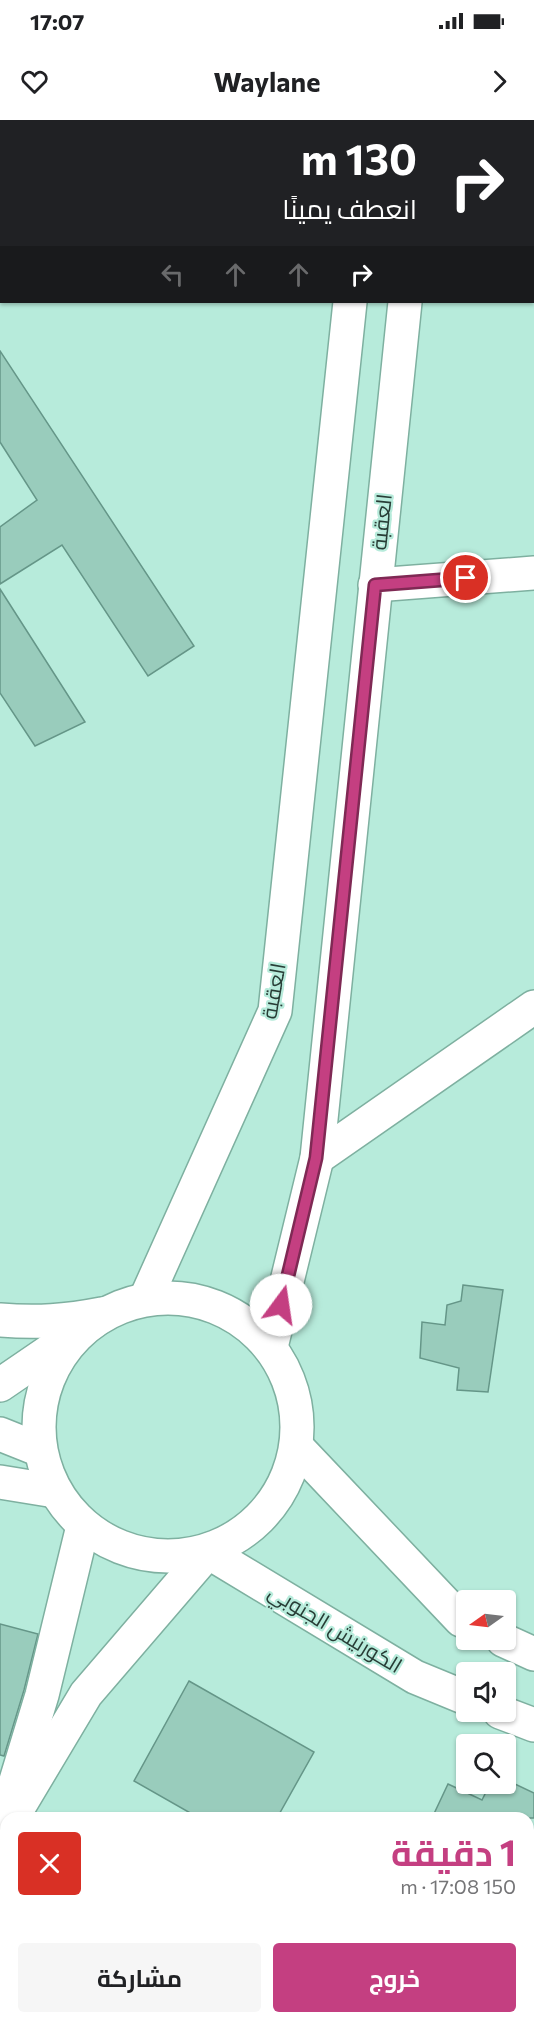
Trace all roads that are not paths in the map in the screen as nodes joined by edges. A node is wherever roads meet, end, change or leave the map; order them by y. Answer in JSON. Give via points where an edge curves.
{"nodes":[{"id":1,"x":350,"y":303,"type":"edge"},
{"id":2,"x":405,"y":303,"type":"edge"},
{"id":3,"x":534,"y":573,"type":"edge"},
{"id":4,"x":375,"y":585,"type":"junction"},
{"id":5,"x":534,"y":1007,"type":"edge"},
{"id":6,"x":316,"y":1158,"type":"junction"},
{"id":7,"x":146,"y":1298,"type":"junction"},
{"id":8,"x":104,"y":1314,"type":"junction"},
{"id":9,"x":0,"y":1320,"type":"edge"},
{"id":10,"x":271,"y":1347,"type":"junction"},
{"id":11,"x":0,"y":1385,"type":"edge"},
{"id":12,"x":0,"y":1434,"type":"edge"},
{"id":13,"x":297,"y":1448,"type":"junction"},
{"id":14,"x":40,"y":1450,"type":"junction"},
{"id":15,"x":0,"y":1482,"type":"edge"},
{"id":16,"x":55,"y":1491,"type":"junction"},
{"id":17,"x":83,"y":1526,"type":"junction"},
{"id":18,"x":208,"y":1552,"type":"junction"},
{"id":19,"x":456,"y":1615,"type":"edge"},
{"id":20,"x":516,"y":1646,"type":"edge"},
{"id":21,"x":534,"y":1654,"type":"edge"},
{"id":22,"x":456,"y":1694,"type":"edge"},
{"id":23,"x":516,"y":1718,"type":"edge"},
{"id":24,"x":534,"y":1725,"type":"edge"},
{"id":25,"x":6,"y":1812,"type":"edge"},
{"id":26,"x":16,"y":1812,"type":"edge"}],
"edges":[{"from":1,"to":7,"type":"main road","name":"العقبة","via":[[275,1011]]},
{"from":2,"to":4,"type":"main road","name":"العقبة"},
{"from":3,"to":4,"type":"main road"},
{"from":4,"to":6,"type":"main road","name":"العقبة"},
{"from":5,"to":6,"type":"main road"},
{"from":6,"to":10,"type":"main road","name":"العقبة"},
{"from":7,"to":8,"type":"main road"},
{"from":7,"to":10,"type":"main road","via":[[204,1301],[245,1322]]},
{"from":8,"to":9,"type":"main road","via":[[69,1321]]},
{"from":8,"to":11,"type":"main road"},
{"from":8,"to":14,"type":"main road","via":[[69,1343],[56,1362],[40,1405]]},
{"from":10,"to":13,"type":"main road","via":[[293,1387]]},
{"from":12,"to":14,"type":"main road"},
{"from":13,"to":18,"type":"main road","via":[[283,1490],[248,1531]]},
{"from":13,"to":19,"type":"main road"},
{"from":14,"to":16,"type":"main road"},
{"from":15,"to":16,"type":"main road"},
{"from":16,"to":17,"type":"main road"},
{"from":17,"to":18,"type":"main road","via":[[111,1545],[155,1557]]},
{"from":17,"to":25,"type":"main road","via":[[42,1695]]},
{"from":18,"to":22,"type":"main road","name":"الكورنيش الجنوبي","via":[[415,1677]]},
{"from":18,"to":26,"type":"main road","via":[[86,1694]]},
{"from":20,"to":21,"type":"main road"},
{"from":23,"to":24,"type":"main road"}]}
